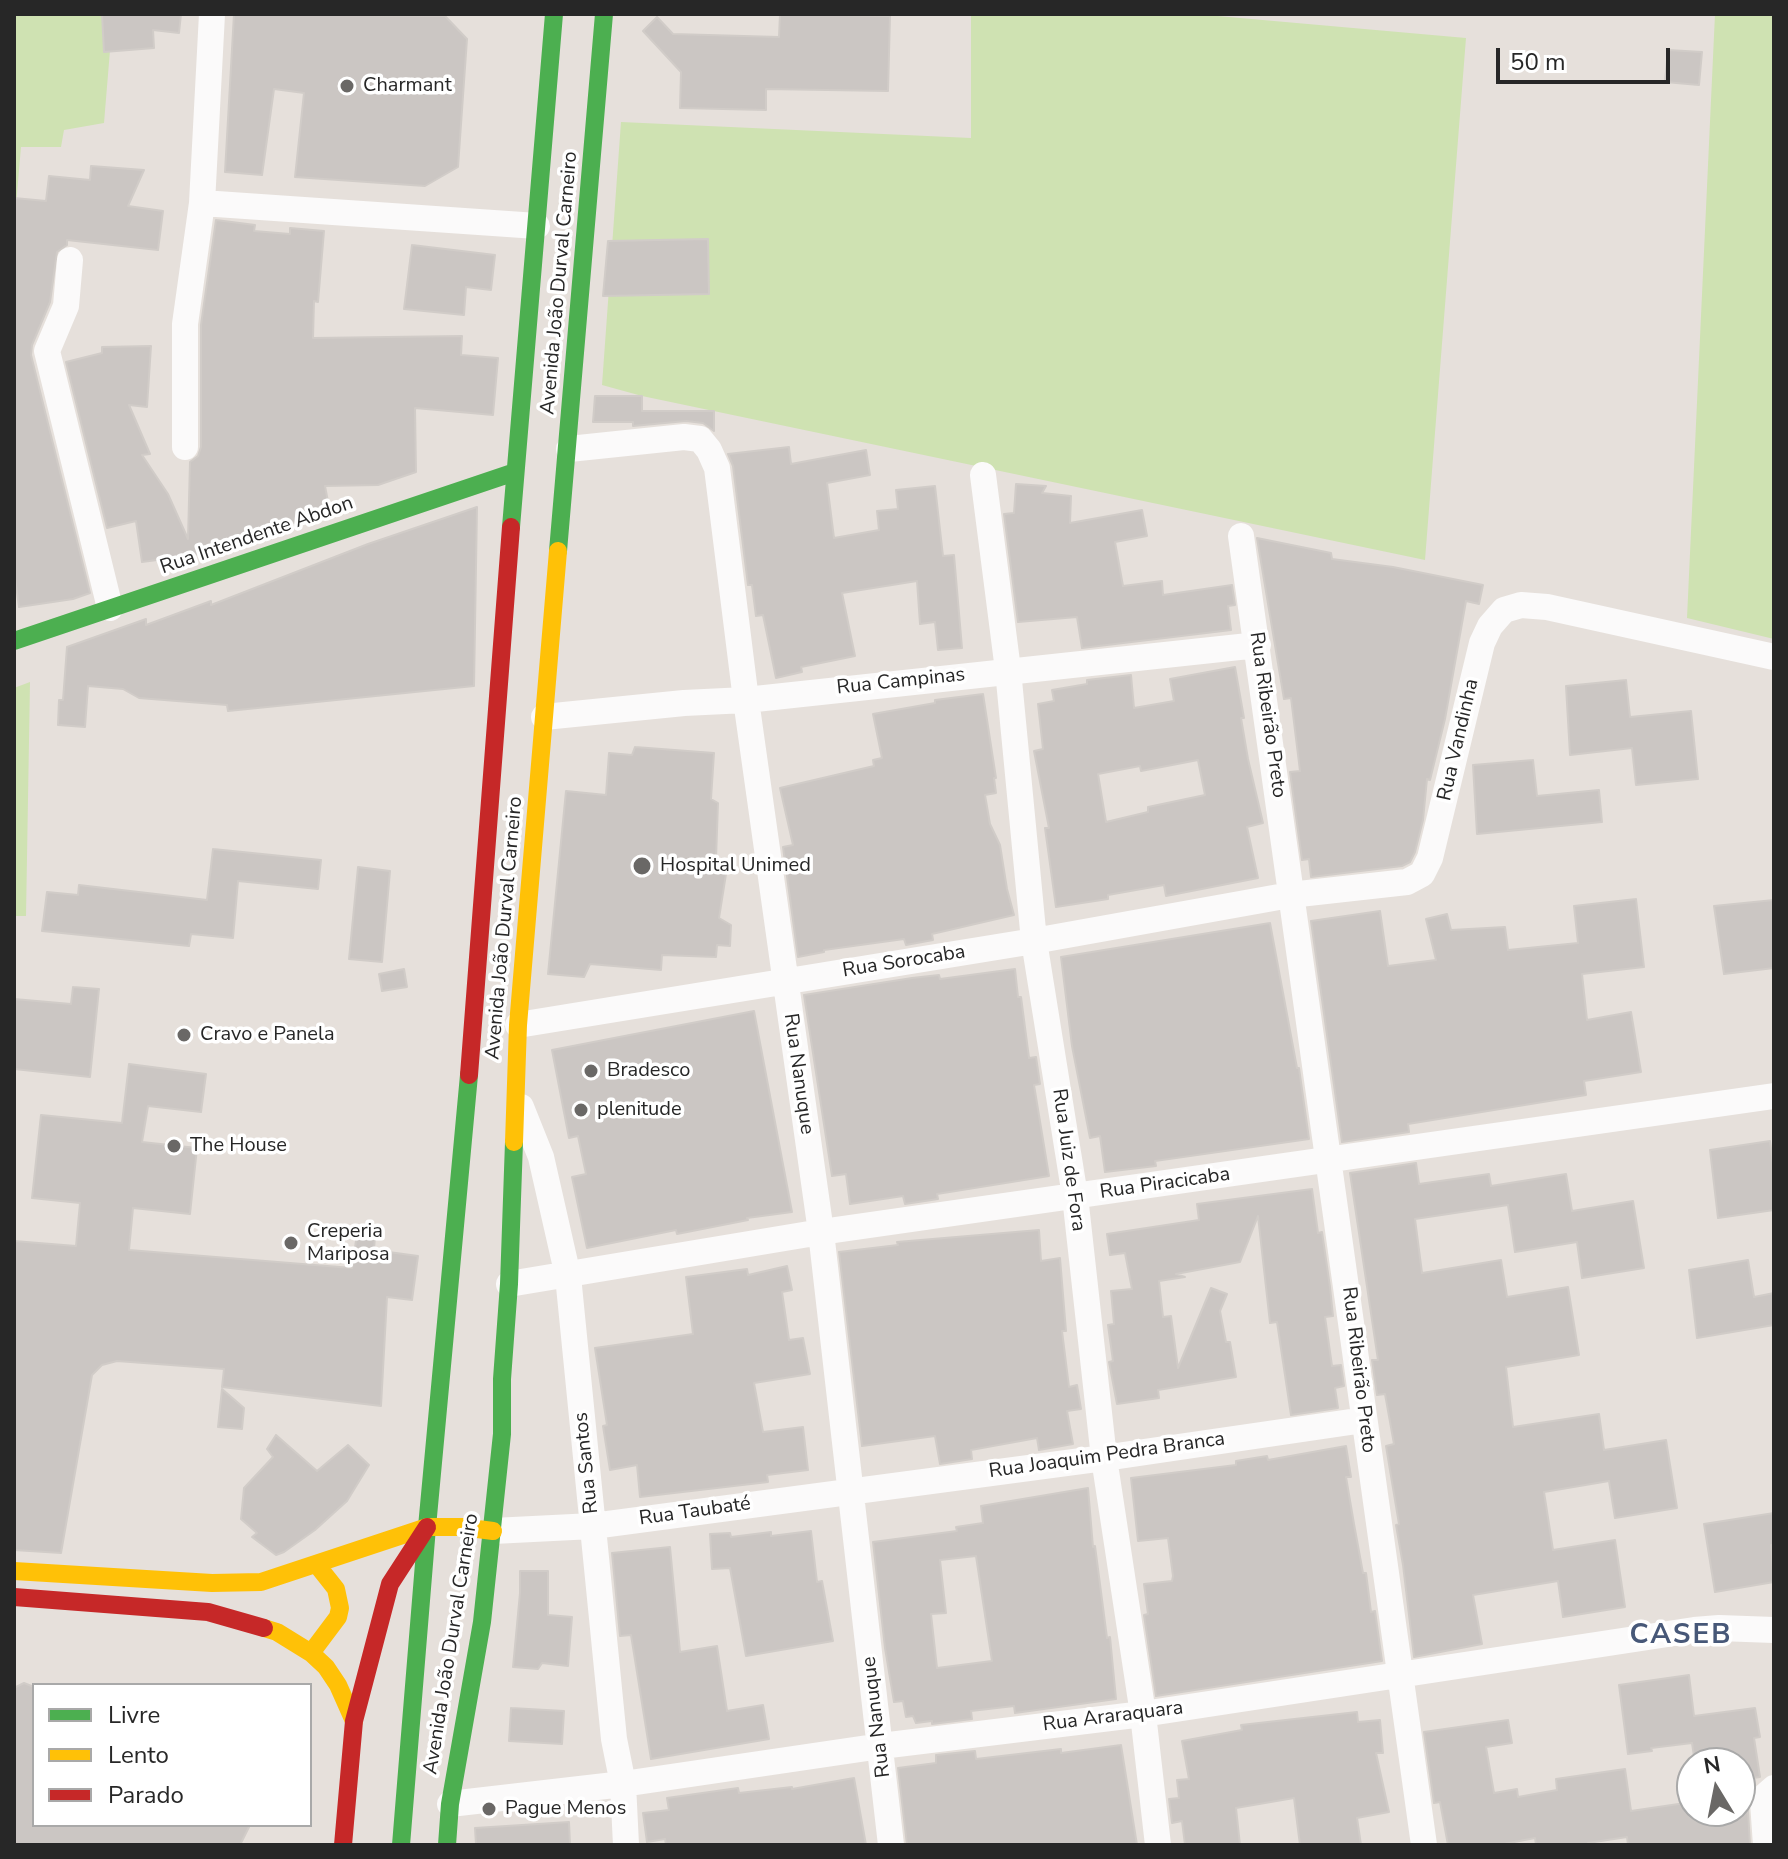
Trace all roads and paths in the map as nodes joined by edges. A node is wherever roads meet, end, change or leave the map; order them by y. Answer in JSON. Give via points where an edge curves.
{"nodes":[{"id":1,"x":212,"y":14,"type":"edge"},
{"id":2,"x":554,"y":14,"type":"edge"},
{"id":3,"x":604,"y":14,"type":"edge"},
{"id":4,"x":202,"y":203,"type":"junction"},
{"id":5,"x":537,"y":226,"type":"junction"},
{"id":6,"x":70,"y":260,"type":"dead end"},
{"id":7,"x":185,"y":447,"type":"dead end"},
{"id":8,"x":569,"y":449,"type":"junction"},
{"id":9,"x":515,"y":472,"type":"junction"},
{"id":10,"x":983,"y":475,"type":"dead end"},
{"id":11,"x":1241,"y":536,"type":"dead end"},
{"id":12,"x":110,"y":608,"type":"junction"},
{"id":13,"x":14,"y":641,"type":"edge"},
{"id":14,"x":1258,"y":645,"type":"junction"},
{"id":15,"x":1774,"y":657,"type":"edge"},
{"id":16,"x":1008,"y":670,"type":"junction"},
{"id":17,"x":746,"y":700,"type":"junction"},
{"id":18,"x":544,"y":717,"type":"junction"},
{"id":19,"x":1290,"y":895,"type":"junction"},
{"id":20,"x":1034,"y":941,"type":"junction"},
{"id":21,"x":784,"y":981,"type":"junction"},
{"id":22,"x":518,"y":1025,"type":"junction"},
{"id":23,"x":514,"y":1089,"type":"junction"},
{"id":24,"x":1774,"y":1096,"type":"edge"},
{"id":25,"x":1330,"y":1160,"type":"junction"},
{"id":26,"x":1075,"y":1196,"type":"junction"},
{"id":27,"x":821,"y":1232,"type":"junction"},
{"id":28,"x":568,"y":1276,"type":"junction"},
{"id":29,"x":509,"y":1284,"type":"junction"},
{"id":30,"x":1364,"y":1420,"type":"junction"},
{"id":31,"x":1104,"y":1458,"type":"junction"},
{"id":32,"x":849,"y":1491,"type":"junction"},
{"id":33,"x":593,"y":1526,"type":"junction"},
{"id":34,"x":427,"y":1527,"type":"junction"},
{"id":35,"x":493,"y":1531,"type":"junction"},
{"id":36,"x":317,"y":1565,"type":"junction"},
{"id":37,"x":14,"y":1571,"type":"edge"},
{"id":38,"x":14,"y":1597,"type":"edge"},
{"id":39,"x":1774,"y":1630,"type":"edge"},
{"id":40,"x":311,"y":1653,"type":"junction"},
{"id":41,"x":1399,"y":1677,"type":"junction"},
{"id":42,"x":1143,"y":1714,"type":"junction"},
{"id":43,"x":354,"y":1721,"type":"junction"},
{"id":44,"x":881,"y":1746,"type":"junction"},
{"id":45,"x":623,"y":1784,"type":"junction"},
{"id":46,"x":1774,"y":1788,"type":"edge"},
{"id":47,"x":450,"y":1804,"type":"junction"},
{"id":48,"x":343,"y":1845,"type":"edge"},
{"id":49,"x":401,"y":1845,"type":"edge"},
{"id":50,"x":447,"y":1845,"type":"edge"},
{"id":51,"x":626,"y":1845,"type":"edge"},
{"id":52,"x":891,"y":1845,"type":"edge"},
{"id":53,"x":1158,"y":1845,"type":"edge"},
{"id":54,"x":1424,"y":1845,"type":"edge"},
{"id":55,"x":1766,"y":1845,"type":"edge"}],
"edges":[{"from":1,"to":4,"type":"street"},
{"from":2,"to":5,"type":"main road","name":"Avenida João Durval Carneiro"},
{"from":3,"to":8,"type":"main road","name":"Avenida João Durval Carneiro"},
{"from":4,"to":5,"type":"street"},
{"from":4,"to":7,"type":"street","via":[[185,324]]},
{"from":5,"to":9,"type":"main road","name":"Avenida João Durval Carneiro"},
{"from":6,"to":12,"type":"street","via":[[66,306],[47,351]]},
{"from":8,"to":17,"type":"street","name":"Rua Nanuque","via":[[684,437],[700,439],[709,450],[717,468]]},
{"from":8,"to":18,"type":"main road","name":"Avenida João Durval Carneiro"},
{"from":9,"to":12,"type":"main road","name":"Rua Intendente Abdon"},
{"from":9,"to":34,"type":"main road","name":"Avenida João Durval Carneiro","via":[[472,1046]]},
{"from":10,"to":16,"type":"street","name":"Rua Juiz de Fora"},
{"from":11,"to":14,"type":"street","name":"Rua Ribeirão Preto"},
{"from":12,"to":13,"type":"main road","name":"Rua Intendente Abdon"},
{"from":14,"to":16,"type":"street","name":"Rua Campinas"},
{"from":14,"to":19,"type":"street","name":"Rua Ribeirão Preto"},
{"from":15,"to":19,"type":"street","name":"Rua Vandinha","via":[[1547,607],[1504,610],[1482,643],[1436,840],[1422,874],[1389,886]]},
{"from":16,"to":17,"type":"street","name":"Rua Campinas"},
{"from":16,"to":20,"type":"street","name":"Rua Juiz de Fora"},
{"from":17,"to":18,"type":"street","name":"Rua Campinas"},
{"from":17,"to":21,"type":"street","name":"Rua Nanuque"},
{"from":18,"to":22,"type":"main road","name":"Avenida João Durval Carneiro"},
{"from":19,"to":20,"type":"street","name":"Rua Sorocaba"},
{"from":19,"to":25,"type":"street","name":"Rua Ribeirão Preto"},
{"from":20,"to":21,"type":"street","name":"Rua Sorocaba"},
{"from":20,"to":26,"type":"street","name":"Rua Juiz de Fora"},
{"from":21,"to":22,"type":"street","name":"Rua Sorocaba"},
{"from":21,"to":27,"type":"street","name":"Rua Nanuque"},
{"from":22,"to":23,"type":"main road","name":"Avenida João Durval Carneiro"},
{"from":23,"to":28,"type":"street","name":"Rua Santos","via":[[541,1157]]},
{"from":23,"to":29,"type":"main road","name":"Avenida João Durval Carneiro"},
{"from":24,"to":25,"type":"street","name":"Rua Piracicaba"},
{"from":25,"to":26,"type":"street","name":"Rua Piracicaba"},
{"from":25,"to":30,"type":"street","name":"Rua Ribeirão Preto"},
{"from":26,"to":27,"type":"street","name":"Rua Piracicaba"},
{"from":26,"to":31,"type":"street","name":"Rua Juiz de Fora"},
{"from":27,"to":28,"type":"street","name":"Rua Piracicaba"},
{"from":27,"to":32,"type":"street","name":"Rua Nanuque"},
{"from":28,"to":29,"type":"street","name":"Rua Piracicaba"},
{"from":28,"to":33,"type":"street","name":"Rua Santos"},
{"from":29,"to":35,"type":"main road","name":"Avenida João Durval Carneiro"},
{"from":30,"to":31,"type":"street","name":"Rua Joaquim Pedra Branca"},
{"from":30,"to":41,"type":"street","name":"Rua Ribeirão Preto"},
{"from":31,"to":32,"type":"street","name":"Rua Joaquim Pedra Branca"},
{"from":31,"to":42,"type":"street","name":"Rua Juiz de Fora"},
{"from":32,"to":33,"type":"street","name":"Rua Taubaté"},
{"from":32,"to":44,"type":"street","name":"Rua Nanuque"},
{"from":33,"to":35,"type":"street","name":"Rua Taubaté"},
{"from":33,"to":45,"type":"street","name":"Rua Santos"},
{"from":34,"to":35,"type":"main road"},
{"from":34,"to":36,"type":"main road"},
{"from":34,"to":43,"type":"main road","via":[[390,1584]]},
{"from":34,"to":49,"type":"main road","name":"Avenida João Durval Carneiro"},
{"from":35,"to":47,"type":"main road","name":"Avenida João Durval Carneiro"},
{"from":36,"to":37,"type":"main road","via":[[261,1582],[212,1583]]},
{"from":36,"to":40,"type":"main road","via":[[336,1589],[340,1608]]},
{"from":38,"to":40,"type":"main road","via":[[208,1612],[277,1632]]},
{"from":39,"to":41,"type":"street","name":"Rua Araraquara","via":[[1694,1630]]},
{"from":40,"to":43,"type":"main road","via":[[338,1685]]},
{"from":41,"to":42,"type":"street","name":"Rua Araraquara"},
{"from":41,"to":54,"type":"street","name":"Rua Ribeirão Preto"},
{"from":42,"to":44,"type":"street","name":"Rua Araraquara"},
{"from":42,"to":53,"type":"street","name":"Rua Juiz de Fora"},
{"from":43,"to":48,"type":"main road"},
{"from":44,"to":45,"type":"street","name":"Rua Araraquara"},
{"from":44,"to":52,"type":"street","name":"Rua Nanuque"},
{"from":45,"to":47,"type":"street","name":"Rua Araraquara"},
{"from":45,"to":51,"type":"street","name":"Rua Santos"},
{"from":46,"to":55,"type":"street","via":[[1763,1802]]},
{"from":47,"to":50,"type":"main road","name":"Avenida João Durval Carneiro"}]}
